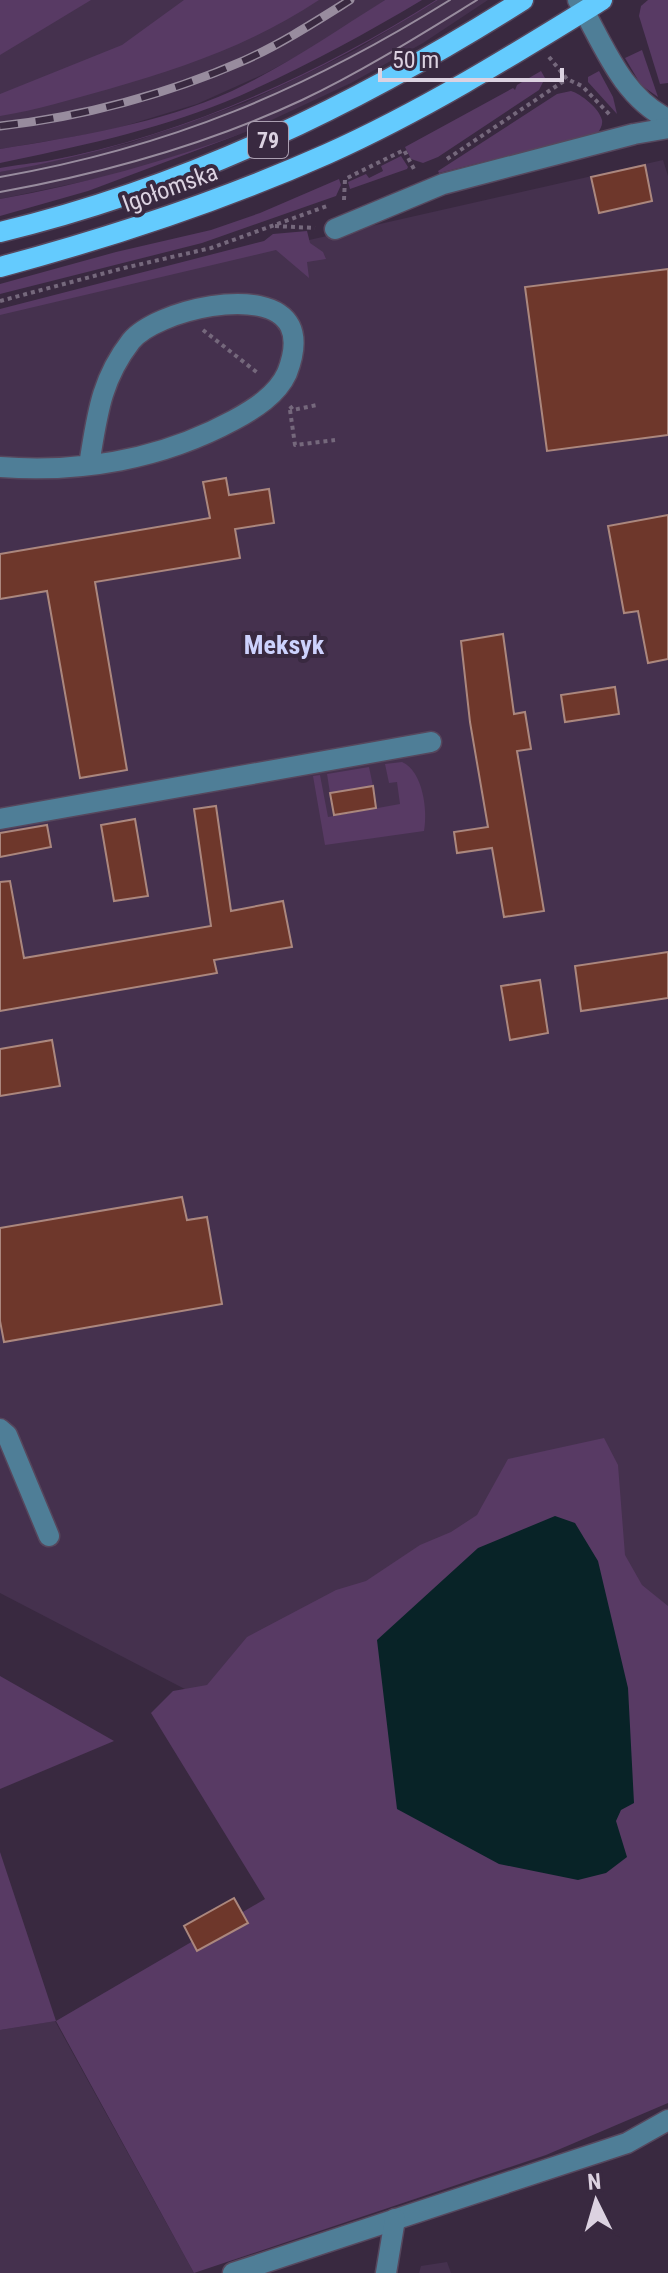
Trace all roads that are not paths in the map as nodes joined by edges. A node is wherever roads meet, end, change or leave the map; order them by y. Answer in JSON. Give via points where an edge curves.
{"nodes":[{"id":1,"x":523,"y":0,"type":"edge"},
{"id":2,"x":588,"y":4,"type":"edge"},
{"id":3,"x":668,"y":119,"type":"edge"},
{"id":4,"x":668,"y":128,"type":"edge"},
{"id":5,"x":335,"y":229,"type":"road end"},
{"id":6,"x":0,"y":232,"type":"edge"},
{"id":7,"x":0,"y":267,"type":"edge"},
{"id":8,"x":89,"y":465,"type":"junction"},
{"id":9,"x":0,"y":467,"type":"edge"},
{"id":10,"x":431,"y":742,"type":"dead end"},
{"id":11,"x":0,"y":819,"type":"edge"},
{"id":12,"x":0,"y":1429,"type":"edge"},
{"id":13,"x":49,"y":1536,"type":"dead end"},
{"id":14,"x":668,"y":2120,"type":"edge"},
{"id":15,"x":395,"y":2219,"type":"junction"},
{"id":16,"x":233,"y":2273,"type":"edge"},
{"id":17,"x":386,"y":2273,"type":"edge"}],
"edges":[{"from":1,"to":6,"type":"main road","name":"Igołomska","number":"79","via":[[410,68],[261,143],[115,199]]},
{"from":2,"to":3,"type":"street","via":[[610,59],[639,100]]},
{"from":2,"to":7,"type":"main road","name":"Igołomska","number":"79","via":[[478,76],[328,153],[132,230]]},
{"from":4,"to":5,"type":"street","via":[[443,184]]},
{"from":8,"to":8,"type":"street","via":[[146,456],[199,439],[248,412],[278,389],[293,357],[290,326],[272,308],[246,303],[172,317],[134,337],[114,365],[100,399]]},
{"from":8,"to":9,"type":"street"},
{"from":10,"to":11,"type":"street"},
{"from":12,"to":13,"type":"street"},
{"from":14,"to":15,"type":"street","via":[[627,2143]]},
{"from":15,"to":16,"type":"street"},
{"from":15,"to":17,"type":"street"}]}
